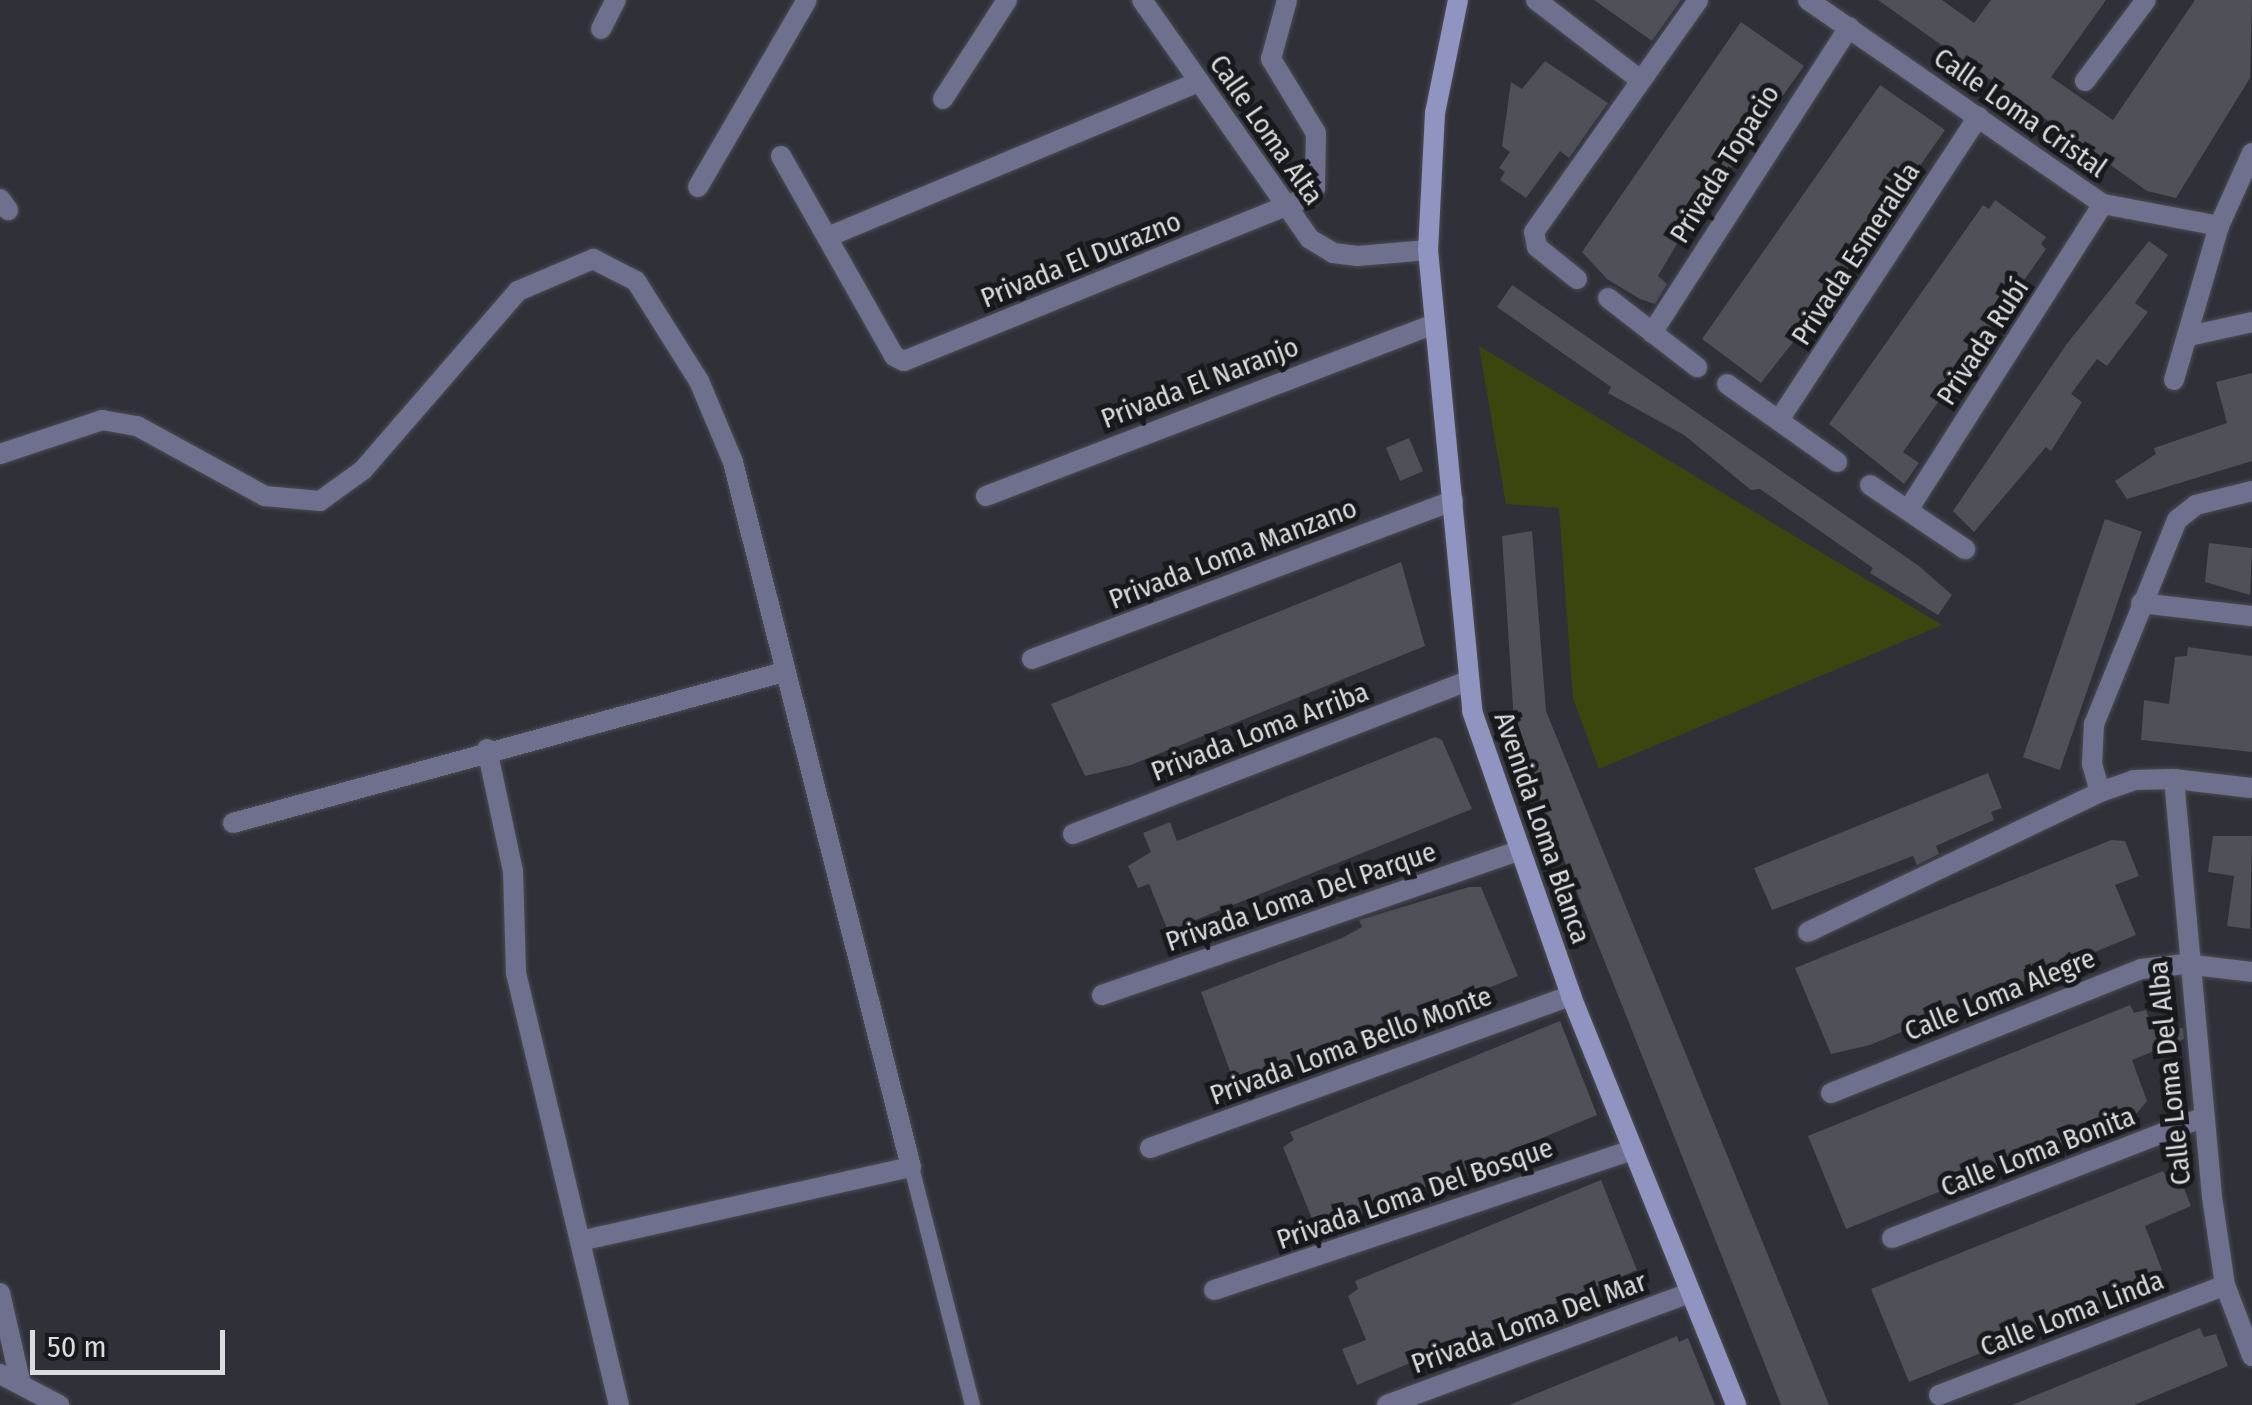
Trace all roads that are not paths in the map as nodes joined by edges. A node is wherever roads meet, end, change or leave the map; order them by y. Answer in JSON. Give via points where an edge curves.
{"nodes":[{"id":1,"x":616,"y":0,"type":"edge"},
{"id":2,"x":807,"y":0,"type":"edge"},
{"id":3,"x":1006,"y":0,"type":"edge"},
{"id":4,"x":1142,"y":0,"type":"edge"},
{"id":5,"x":1287,"y":0,"type":"edge"},
{"id":6,"x":1458,"y":0,"type":"edge"},
{"id":7,"x":1536,"y":0,"type":"edge"},
{"id":8,"x":1698,"y":0,"type":"edge"},
{"id":9,"x":1808,"y":0,"type":"edge"},
{"id":10,"x":2146,"y":0,"type":"edge"},
{"id":11,"x":1849,"y":27,"type":"junction"},
{"id":12,"x":600,"y":29,"type":"dead end"},
{"id":13,"x":1639,"y":79,"type":"junction"},
{"id":14,"x":2085,"y":80,"type":"dead end"},
{"id":15,"x":1198,"y":82,"type":"junction"},
{"id":16,"x":943,"y":98,"type":"dead end"},
{"id":17,"x":1978,"y":117,"type":"junction"},
{"id":18,"x":781,"y":156,"type":"dead end"},
{"id":19,"x":2251,"y":157,"type":"edge"},
{"id":20,"x":698,"y":187,"type":"dead end"},
{"id":21,"x":2103,"y":204,"type":"junction"},
{"id":22,"x":1284,"y":206,"type":"junction"},
{"id":23,"x":2218,"y":226,"type":"junction"},
{"id":24,"x":830,"y":236,"type":"junction"},
{"id":25,"x":1428,"y":250,"type":"junction"},
{"id":26,"x":1577,"y":279,"type":"dead end"},
{"id":27,"x":1608,"y":298,"type":"dead end"},
{"id":28,"x":2252,"y":322,"type":"edge"},
{"id":29,"x":1434,"y":324,"type":"junction"},
{"id":30,"x":1652,"y":334,"type":"junction"},
{"id":31,"x":2189,"y":336,"type":"junction"},
{"id":32,"x":1697,"y":367,"type":"dead end"},
{"id":33,"x":2174,"y":380,"type":"dead end"},
{"id":34,"x":1727,"y":384,"type":"dead end"},
{"id":35,"x":1779,"y":420,"type":"junction"},
{"id":36,"x":0,"y":454,"type":"edge"},
{"id":37,"x":1836,"y":462,"type":"dead end"},
{"id":38,"x":1870,"y":485,"type":"dead end"},
{"id":39,"x":2252,"y":491,"type":"edge"},
{"id":40,"x":986,"y":496,"type":"dead end"},
{"id":41,"x":1453,"y":501,"type":"junction"},
{"id":42,"x":1908,"y":510,"type":"junction"},
{"id":43,"x":1965,"y":550,"type":"dead end"},
{"id":44,"x":2141,"y":603,"type":"junction"},
{"id":45,"x":2252,"y":616,"type":"edge"},
{"id":46,"x":1032,"y":659,"type":"dead end"},
{"id":47,"x":784,"y":672,"type":"junction"},
{"id":48,"x":1467,"y":682,"type":"junction"},
{"id":49,"x":487,"y":749,"type":"junction"},
{"id":50,"x":2174,"y":778,"type":"junction"},
{"id":51,"x":2252,"y":788,"type":"edge"},
{"id":52,"x":2100,"y":792,"type":"junction"},
{"id":53,"x":233,"y":823,"type":"dead end"},
{"id":54,"x":1072,"y":834,"type":"dead end"},
{"id":55,"x":1517,"y":851,"type":"junction"},
{"id":56,"x":1808,"y":932,"type":"dead end"},
{"id":57,"x":2186,"y":964,"type":"junction"},
{"id":58,"x":2252,"y":972,"type":"edge"},
{"id":59,"x":1102,"y":995,"type":"dead end"},
{"id":60,"x":1571,"y":996,"type":"junction"},
{"id":61,"x":1831,"y":1092,"type":"dead end"},
{"id":62,"x":2204,"y":1118,"type":"junction"},
{"id":63,"x":1150,"y":1148,"type":"dead end"},
{"id":64,"x":1633,"y":1150,"type":"junction"},
{"id":65,"x":911,"y":1166,"type":"junction"},
{"id":66,"x":1892,"y":1238,"type":"dead end"},
{"id":67,"x":584,"y":1240,"type":"junction"},
{"id":68,"x":2225,"y":1285,"type":"junction"},
{"id":69,"x":1214,"y":1290,"type":"dead end"},
{"id":70,"x":0,"y":1293,"type":"edge"},
{"id":71,"x":1690,"y":1293,"type":"junction"},
{"id":72,"x":2252,"y":1356,"type":"edge"},
{"id":73,"x":0,"y":1374,"type":"edge"},
{"id":74,"x":21,"y":1385,"type":"junction"},
{"id":75,"x":1939,"y":1395,"type":"dead end"},
{"id":76,"x":59,"y":1405,"type":"edge"},
{"id":77,"x":620,"y":1405,"type":"edge"},
{"id":78,"x":972,"y":1405,"type":"edge"},
{"id":79,"x":1387,"y":1405,"type":"edge"},
{"id":80,"x":1736,"y":1405,"type":"edge"}],
"edges":[{"from":1,"to":12,"type":"street"},
{"from":2,"to":20,"type":"street"},
{"from":3,"to":16,"type":"street"},
{"from":4,"to":15,"type":"street","name":"Calle Loma Alta"},
{"from":5,"to":22,"type":"street","via":[[1271,59],[1319,144],[1314,188]]},
{"from":6,"to":25,"type":"street","name":"Avenida Loma Blanca","via":[[1434,113]]},
{"from":7,"to":13,"type":"street"},
{"from":8,"to":13,"type":"street"},
{"from":9,"to":11,"type":"street","name":"Calle Loma Cristal"},
{"from":10,"to":14,"type":"street"},
{"from":11,"to":17,"type":"street","name":"Calle Loma Cristal"},
{"from":11,"to":30,"type":"street","name":"Privada Topacio"},
{"from":13,"to":26,"type":"street","via":[[1534,240]]},
{"from":15,"to":22,"type":"street","name":"Calle Loma Alta"},
{"from":15,"to":24,"type":"street"},
{"from":17,"to":21,"type":"street","name":"Calle Loma Cristal"},
{"from":17,"to":35,"type":"street","name":"Privada Esmeralda"},
{"from":18,"to":24,"type":"street"},
{"from":19,"to":23,"type":"street"},
{"from":21,"to":23,"type":"street","name":"Calle Loma Cristal"},
{"from":21,"to":42,"type":"street","name":"Privada Rubí"},
{"from":22,"to":24,"type":"street","name":"Privada El Durazno","via":[[897,360]]},
{"from":22,"to":25,"type":"street","name":"Calle Loma Alta","via":[[1310,239],[1333,253]]},
{"from":23,"to":31,"type":"street"},
{"from":25,"to":29,"type":"street","name":"Avenida Loma Blanca"},
{"from":27,"to":30,"type":"street"},
{"from":28,"to":31,"type":"street"},
{"from":29,"to":40,"type":"street","name":"Privada El Naranjo"},
{"from":29,"to":41,"type":"street","name":"Avenida Loma Blanca"},
{"from":30,"to":32,"type":"street"},
{"from":31,"to":33,"type":"street"},
{"from":34,"to":35,"type":"street"},
{"from":35,"to":37,"type":"street"},
{"from":36,"to":47,"type":"street","via":[[102,420],[136,426],[265,496],[320,502],[363,470],[518,292],[572,263],[613,264],[636,282],[669,328],[721,426]]},
{"from":38,"to":42,"type":"street"},
{"from":39,"to":44,"type":"street","via":[[2186,511]]},
{"from":41,"to":46,"type":"street","name":"Privada Loma Manzano"},
{"from":41,"to":48,"type":"street","name":"Avenida Loma Blanca"},
{"from":42,"to":43,"type":"street"},
{"from":44,"to":45,"type":"street"},
{"from":44,"to":52,"type":"street","via":[[2094,724],[2092,764]]},
{"from":47,"to":49,"type":"street"},
{"from":47,"to":65,"type":"street"},
{"from":48,"to":54,"type":"street","name":"Privada Loma Arriba"},
{"from":48,"to":55,"type":"street","name":"Avenida Loma Blanca","via":[[1480,748]]},
{"from":49,"to":53,"type":"street"},
{"from":49,"to":67,"type":"street","via":[[513,871],[516,973]]},
{"from":50,"to":51,"type":"street"},
{"from":50,"to":52,"type":"street"},
{"from":50,"to":57,"type":"street","name":"Calle Loma Del Alba"},
{"from":52,"to":56,"type":"street"},
{"from":55,"to":59,"type":"street","name":"Privada Loma Del Parque"},
{"from":55,"to":60,"type":"street","name":"Avenida Loma Blanca"},
{"from":57,"to":58,"type":"street","name":"Calle Loma Alegre"},
{"from":57,"to":61,"type":"street","name":"Calle Loma Alegre","via":[[2141,968]]},
{"from":57,"to":62,"type":"street","name":"Calle Loma Del Alba"},
{"from":60,"to":63,"type":"street","name":"Privada Loma Bello Monte"},
{"from":60,"to":64,"type":"street","name":"Avenida Loma Blanca"},
{"from":62,"to":66,"type":"street","name":"Calle Loma Bonita"},
{"from":62,"to":68,"type":"street","name":"Calle Loma Del Alba"},
{"from":64,"to":69,"type":"street","name":"Privada Loma Del Bosque"},
{"from":64,"to":71,"type":"street","name":"Avenida Loma Blanca"},
{"from":65,"to":67,"type":"street"},
{"from":65,"to":78,"type":"lane"},
{"from":67,"to":77,"type":"street"},
{"from":68,"to":72,"type":"street","name":"Calle Loma Del Alba"},
{"from":68,"to":75,"type":"street","name":"Calle Loma Linda"},
{"from":70,"to":74,"type":"street"},
{"from":71,"to":79,"type":"street","name":"Privada Loma Del Mar"},
{"from":71,"to":80,"type":"street","name":"Avenida Loma Blanca"},
{"from":73,"to":74,"type":"street"},
{"from":74,"to":76,"type":"street"}]}
